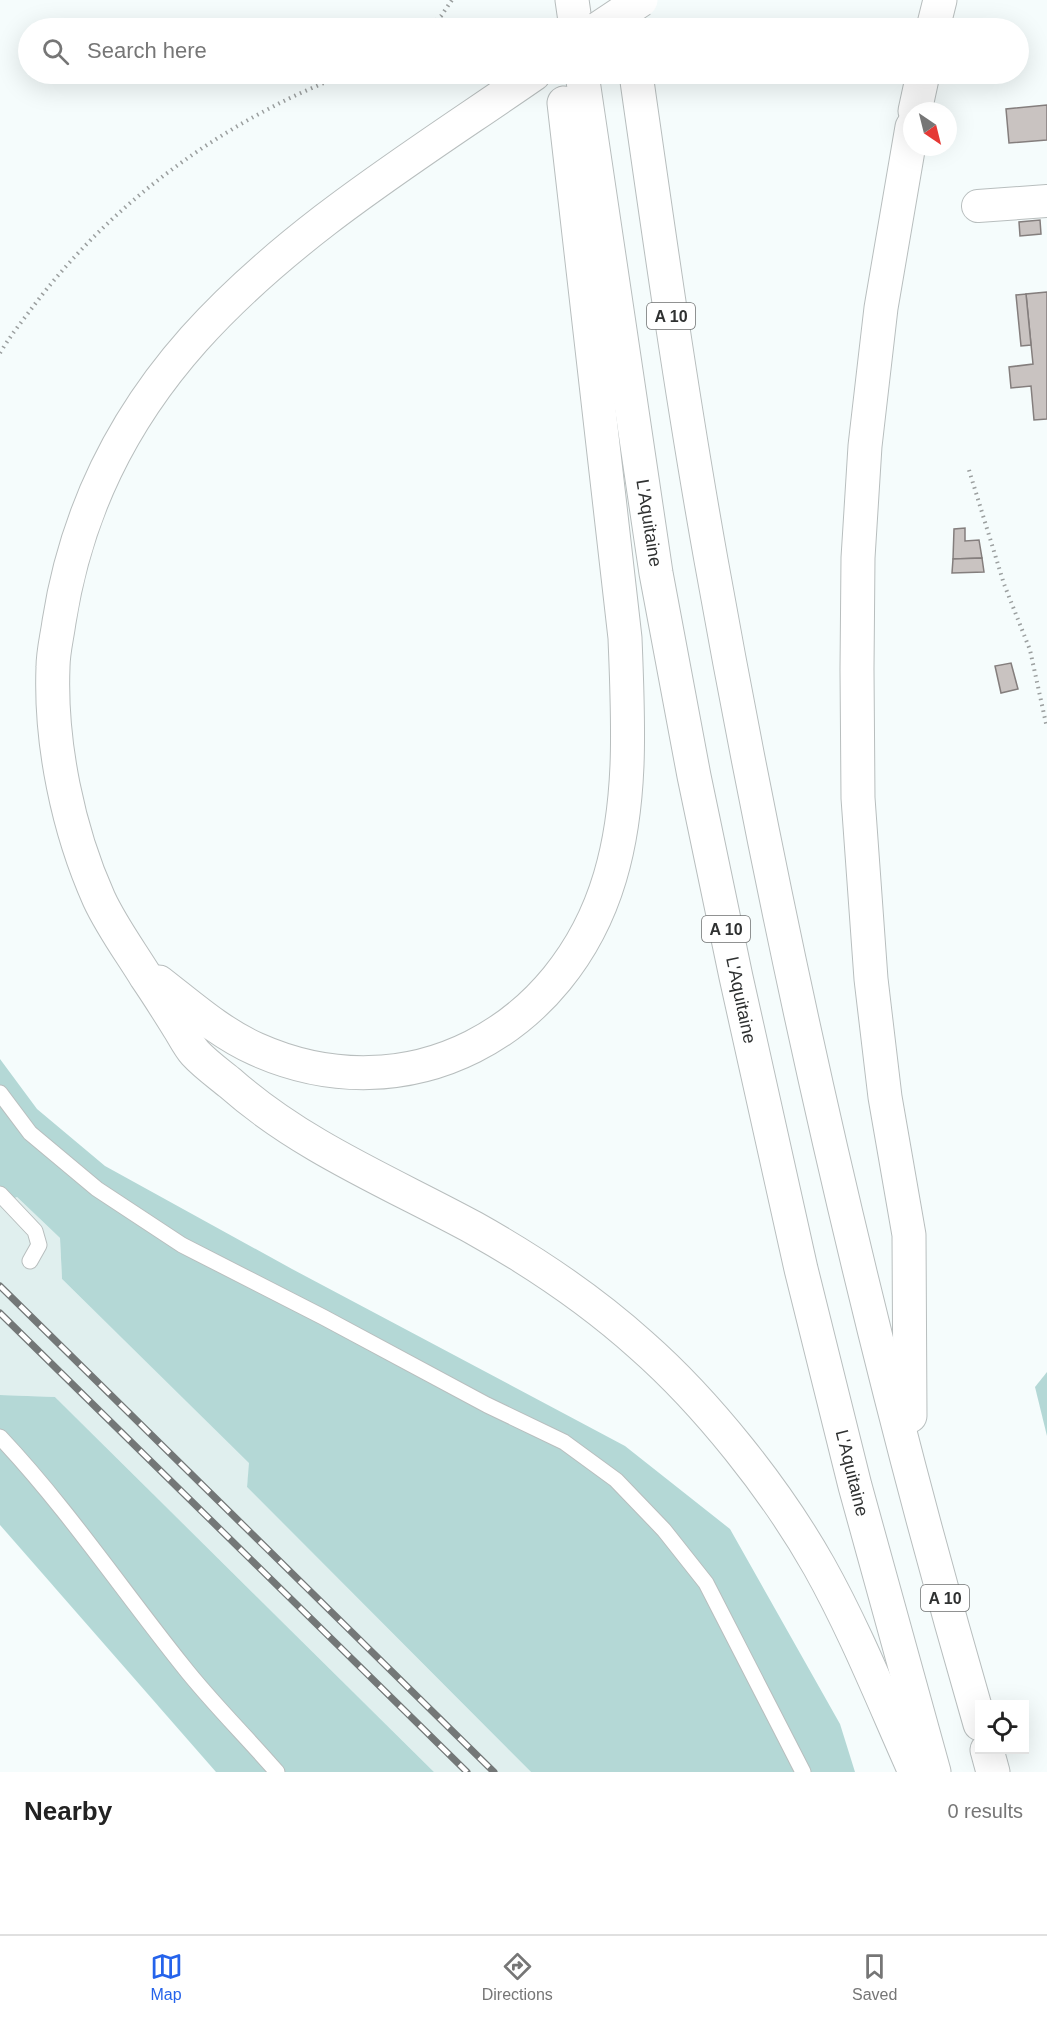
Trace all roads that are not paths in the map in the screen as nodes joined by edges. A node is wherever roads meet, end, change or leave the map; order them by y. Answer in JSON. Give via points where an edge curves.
{"nodes":[{"id":1,"x":556,"y":0,"type":"edge"},
{"id":2,"x":572,"y":0,"type":"edge"},
{"id":3,"x":625,"y":0,"type":"edge"},
{"id":4,"x":641,"y":0,"type":"edge"},
{"id":5,"x":940,"y":0,"type":"edge"},
{"id":6,"x":557,"y":18,"type":"edge"},
{"id":7,"x":575,"y":18,"type":"edge"},
{"id":8,"x":614,"y":18,"type":"edge"},
{"id":9,"x":628,"y":18,"type":"edge"},
{"id":10,"x":936,"y":18,"type":"edge"},
{"id":11,"x":520,"y":84,"type":"edge"},
{"id":12,"x":562,"y":84,"type":"edge"},
{"id":13,"x":583,"y":84,"type":"edge"},
{"id":14,"x":637,"y":84,"type":"edge"},
{"id":15,"x":921,"y":84,"type":"edge"},
{"id":16,"x":917,"y":102,"type":"edge"},
{"id":17,"x":907,"y":156,"type":"edge"},
{"id":18,"x":1047,"y":201,"type":"edge"},
{"id":19,"x":978,"y":206,"type":"dead end"},
{"id":20,"x":141,"y":969,"type":"junction"},
{"id":21,"x":0,"y":1093,"type":"edge"},
{"id":22,"x":0,"y":1194,"type":"edge"},
{"id":23,"x":30,"y":1261,"type":"dead end"},
{"id":24,"x":0,"y":1437,"type":"edge"},
{"id":25,"x":911,"y":1472,"type":"junction"},
{"id":26,"x":975,"y":1706,"type":"edge"},
{"id":27,"x":988,"y":1754,"type":"edge"},
{"id":28,"x":277,"y":1772,"type":"edge"},
{"id":29,"x":803,"y":1772,"type":"edge"},
{"id":30,"x":915,"y":1772,"type":"edge"},
{"id":31,"x":934,"y":1772,"type":"edge"},
{"id":32,"x":993,"y":1772,"type":"edge"}],
"edges":[{"from":1,"to":6,"type":"highway"},
{"from":2,"to":7,"type":"highway"},
{"from":3,"to":9,"type":"highway"},
{"from":4,"to":8,"type":"highway","bridge":true},
{"from":5,"to":10,"type":"highway"},
{"from":11,"to":20,"type":"highway","via":[[354,199],[290,248],[227,305],[167,371],[122,436],[87,509],[65,583],[53,664],[56,748],[69,811],[88,872],[106,912]]},
{"from":12,"to":20,"type":"highway","via":[[623,627],[628,718],[621,828],[610,876],[589,932],[553,984],[504,1028],[474,1047],[398,1070],[327,1071],[255,1049],[216,1026]]},
{"from":13,"to":31,"type":"highway","name":"L'Aquitaine","number":"A 10","via":[[656,573],[694,776],[807,1292],[855,1486]]},
{"from":14,"to":25,"type":"highway","number":"A 10","via":[[667,292],[747,753],[824,1114]]},
{"from":15,"to":16,"type":"highway"},
{"from":17,"to":25,"type":"highway","via":[[880,308],[865,446],[857,658],[858,798],[871,979],[885,1097],[909,1235]]},
{"from":18,"to":19,"type":"street"},
{"from":20,"to":30,"type":"highway","via":[[194,1053],[241,1093],[294,1131],[479,1231],[546,1273],[643,1346],[697,1401],[786,1513],[818,1565],[850,1625]]},
{"from":21,"to":29,"type":"lane","via":[[30,1133],[97,1189],[182,1245],[564,1442],[616,1480],[664,1530],[706,1583]]},
{"from":22,"to":23,"type":"lane","via":[[35,1231],[39,1245]]},
{"from":24,"to":28,"type":"lane","via":[[184,1668]]},
{"from":25,"to":26,"type":"highway","number":"A 10"},
{"from":27,"to":32,"type":"highway"}]}
